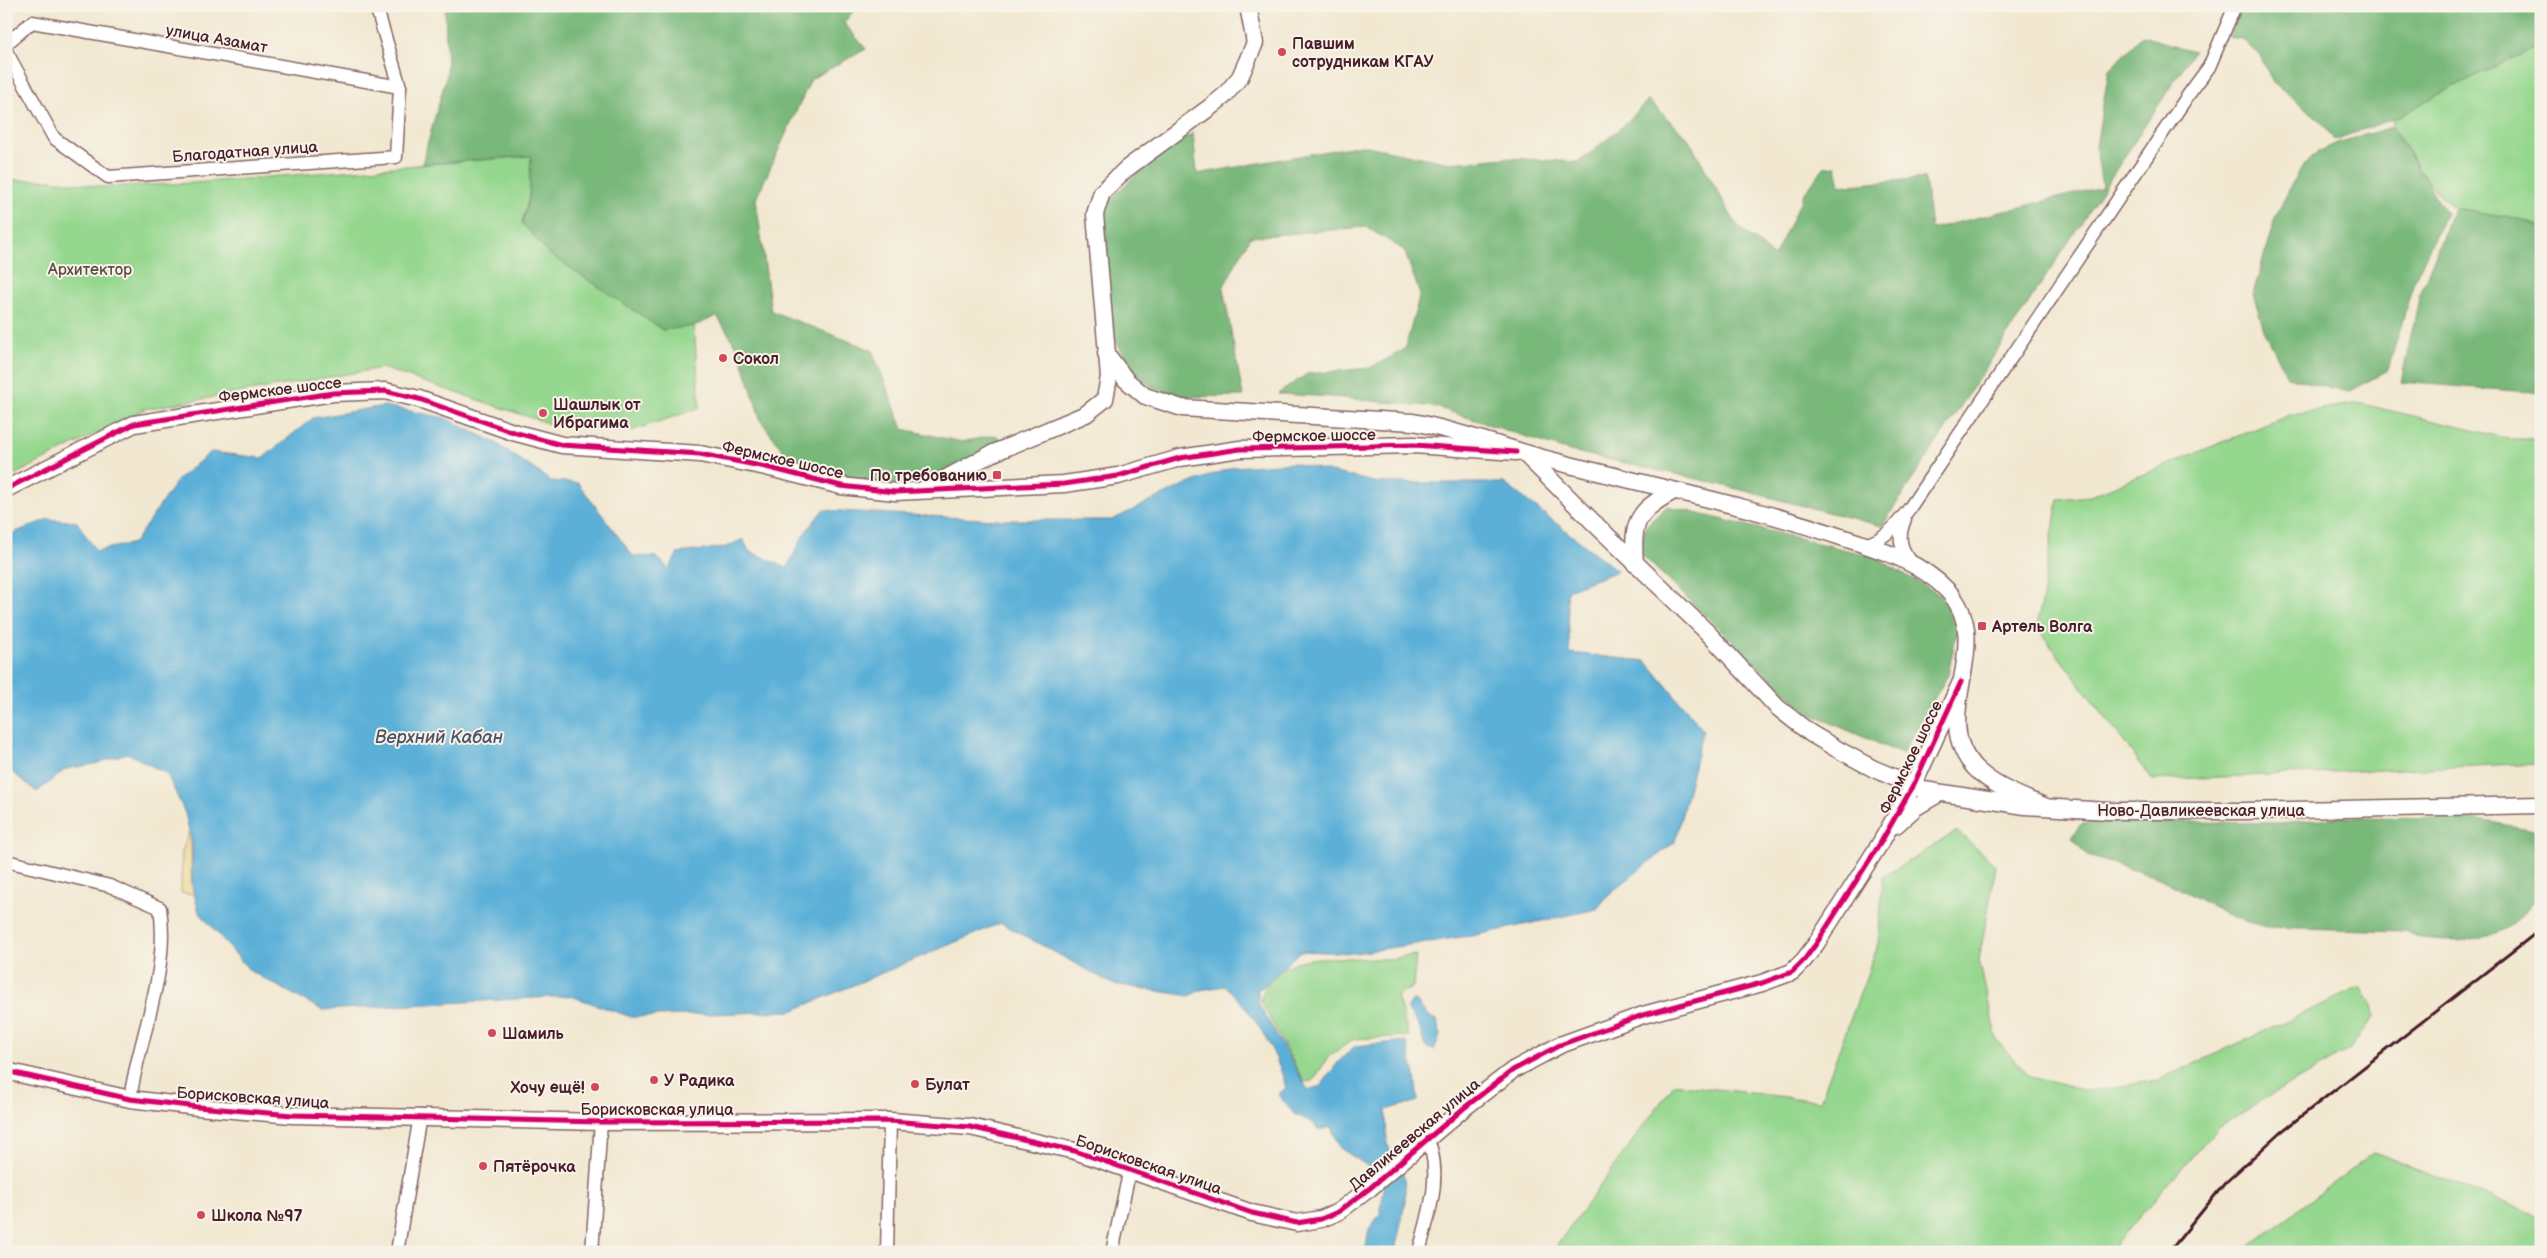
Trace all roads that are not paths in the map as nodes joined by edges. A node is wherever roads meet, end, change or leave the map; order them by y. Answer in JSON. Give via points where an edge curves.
{"nodes":[{"id":1,"x":376,"y":6,"type":"edge"},
{"id":2,"x":1248,"y":6,"type":"edge"},
{"id":3,"x":2235,"y":6,"type":"edge"},
{"id":4,"x":6,"y":44,"type":"edge"},
{"id":5,"x":6,"y":51,"type":"edge"},
{"id":6,"x":400,"y":87,"type":"junction"},
{"id":7,"x":1106,"y":353,"type":"junction"},
{"id":8,"x":1521,"y":453,"type":"junction"},
{"id":9,"x":6,"y":489,"type":"edge"},
{"id":10,"x":1674,"y":491,"type":"junction"},
{"id":11,"x":895,"y":492,"type":"junction"},
{"id":12,"x":1909,"y":509,"type":"junction"},
{"id":13,"x":1865,"y":545,"type":"junction"},
{"id":14,"x":1635,"y":564,"type":"junction"},
{"id":15,"x":1913,"y":564,"type":"junction"},
{"id":16,"x":1961,"y":682,"type":"junction"},
{"id":17,"x":1913,"y":786,"type":"junction"},
{"id":18,"x":1938,"y":794,"type":"junction"},
{"id":19,"x":2541,"y":805,"type":"edge"},
{"id":20,"x":2044,"y":806,"type":"junction"},
{"id":21,"x":1881,"y":842,"type":"junction"},
{"id":22,"x":6,"y":861,"type":"edge"},
{"id":23,"x":6,"y":1071,"type":"edge"},
{"id":24,"x":130,"y":1098,"type":"junction"},
{"id":25,"x":420,"y":1116,"type":"junction"},
{"id":26,"x":890,"y":1121,"type":"junction"},
{"id":27,"x":601,"y":1122,"type":"junction"},
{"id":28,"x":1428,"y":1140,"type":"junction"},
{"id":29,"x":1130,"y":1169,"type":"junction"},
{"id":30,"x":1297,"y":1223,"type":"joint"},
{"id":31,"x":397,"y":1252,"type":"edge"},
{"id":32,"x":592,"y":1252,"type":"edge"},
{"id":33,"x":887,"y":1252,"type":"edge"},
{"id":34,"x":1112,"y":1252,"type":"edge"},
{"id":35,"x":1419,"y":1252,"type":"edge"}],
"edges":[{"from":1,"to":6,"type":"street","name":"Благодатная улица"},
{"from":2,"to":7,"type":"street","via":[[1255,43],[1240,76],[1224,96],[1126,169],[1102,192],[1095,214]]},
{"from":3,"to":12,"type":"street","via":[[2209,68]]},
{"from":4,"to":6,"type":"street","name":"улица Азамат","via":[[32,22]]},
{"from":5,"to":6,"type":"street","name":"Благодатная улица","via":[[54,138],[108,177],[396,157]]},
{"from":7,"to":8,"type":"street","name":"Фермское шоссе","via":[[1126,380],[1145,396],[1182,408],[1413,422],[1442,427]]},
{"from":7,"to":11,"type":"street","via":[[1109,377],[1105,400],[1086,414],[991,454],[935,484]]},
{"from":8,"to":10,"type":"street","name":"Фермское шоссе"},
{"from":8,"to":11,"type":"street","name":"Фермское шоссе","via":[[1414,445],[1240,449],[1180,458],[1118,476],[1064,484]]},
{"from":8,"to":14,"type":"street","name":"Фермское шоссе"},
{"from":9,"to":11,"type":"street","name":"Фермское шоссе","via":[[134,424],[332,393],[385,391],[562,446],[700,454],[766,466],[841,486]]},
{"from":10,"to":13,"type":"street","name":"Фермское шоссе","via":[[1786,518]]},
{"from":10,"to":14,"type":"street","via":[[1651,503],[1637,520],[1633,539]]},
{"from":12,"to":13,"type":"street","via":[[1892,531]]},
{"from":12,"to":15,"type":"street","via":[[1899,535],[1902,549]]},
{"from":13,"to":15,"type":"street","name":"Фермское шоссе"},
{"from":14,"to":17,"type":"street","name":"Фермское шоссе","via":[[1708,633],[1777,707],[1837,749]]},
{"from":15,"to":16,"type":"street","name":"Фермское шоссе","via":[[1948,591],[1964,616],[1968,645]]},
{"from":16,"to":17,"type":"street","name":"Фермское шоссе"},
{"from":16,"to":20,"type":"street","name":"Фермское шоссе","via":[[1957,728],[1967,758],[2003,789]]},
{"from":17,"to":18,"type":"street","name":"Фермское шоссе"},
{"from":17,"to":21,"type":"street","name":"Фермское шоссе"},
{"from":18,"to":20,"type":"street","name":"Ново-Давликеевская улица"},
{"from":18,"to":21,"type":"street","via":[[1916,807]]},
{"from":19,"to":20,"type":"street","name":"Ново-Давликеевская улица","via":[[2244,811]]},
{"from":21,"to":28,"type":"street","name":"Давликеевская улица","via":[[1816,944],[1792,972],[1643,1015],[1560,1045],[1513,1070]]},
{"from":22,"to":24,"type":"street","via":[[110,886],[160,908],[163,924],[161,952]]},
{"from":23,"to":24,"type":"street","name":"Борисковская улица"},
{"from":24,"to":25,"type":"street","name":"Борисковская улица","via":[[292,1115]]},
{"from":25,"to":27,"type":"street","name":"Борисковская улица"},
{"from":25,"to":31,"type":"street"},
{"from":26,"to":27,"type":"street","name":"Борисковская улица"},
{"from":26,"to":29,"type":"street","name":"Борисковская улица","via":[[970,1127],[1075,1151]]},
{"from":26,"to":33,"type":"street"},
{"from":27,"to":32,"type":"street"},
{"from":28,"to":30,"type":"street","name":"Давликеевская улица","via":[[1338,1212]]},
{"from":28,"to":35,"type":"street","via":[[1435,1157],[1433,1197]]},
{"from":29,"to":30,"type":"street","name":"Борисковская улица","via":[[1252,1213]]},
{"from":29,"to":34,"type":"street"}]}
